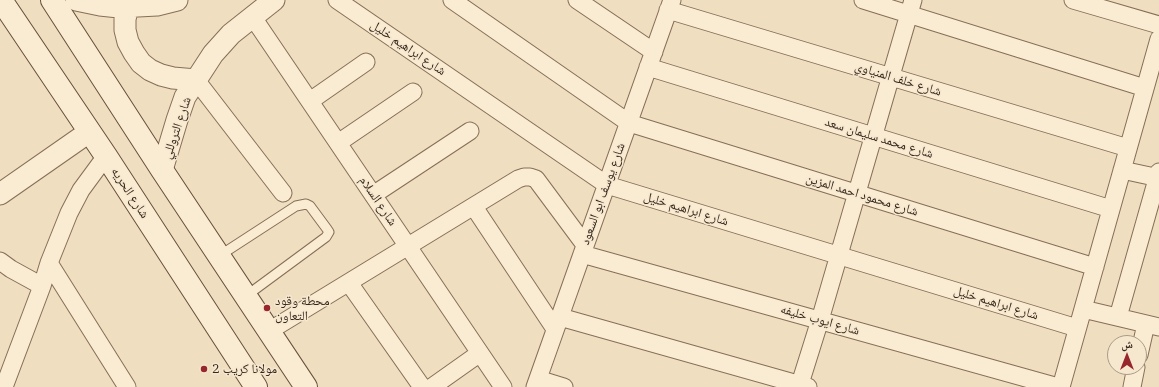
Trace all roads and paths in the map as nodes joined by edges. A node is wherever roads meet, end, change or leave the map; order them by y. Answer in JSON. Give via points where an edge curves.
{"nodes":[{"id":1,"x":1,"y":0,"type":"edge"},
{"id":2,"x":52,"y":0,"type":"edge"},
{"id":3,"x":76,"y":0,"type":"edge"},
{"id":4,"x":177,"y":0,"type":"edge"},
{"id":5,"x":274,"y":0,"type":"edge"},
{"id":6,"x":337,"y":0,"type":"edge"},
{"id":7,"x":452,"y":0,"type":"edge"},
{"id":8,"x":577,"y":0,"type":"edge"},
{"id":9,"x":864,"y":0,"type":"edge"},
{"id":10,"x":1073,"y":0,"type":"edge"},
{"id":11,"x":670,"y":5,"type":"edge"},
{"id":12,"x":128,"y":7,"type":"junction"},
{"id":13,"x":911,"y":7,"type":"edge"},
{"id":14,"x":252,"y":16,"type":"junction"},
{"id":15,"x":1159,"y":25,"type":"edge"},
{"id":16,"x":1158,"y":49,"type":"edge"},
{"id":17,"x":651,"y":59,"type":"junction"},
{"id":18,"x":366,"y":62,"type":"dead end"},
{"id":19,"x":891,"y":77,"type":"junction"},
{"id":20,"x":196,"y":80,"type":"junction"},
{"id":21,"x":1145,"y":88,"type":"junction"},
{"id":22,"x":413,"y":92,"type":"dead end"},
{"id":23,"x":310,"y":101,"type":"junction"},
{"id":24,"x":628,"y":123,"type":"junction"},
{"id":25,"x":470,"y":131,"type":"dead end"},
{"id":26,"x":90,"y":132,"type":"junction"},
{"id":27,"x":874,"y":136,"type":"junction"},
{"id":28,"x":338,"y":143,"type":"junction"},
{"id":29,"x":1128,"y":148,"type":"junction"},
{"id":30,"x":106,"y":156,"type":"junction"},
{"id":31,"x":162,"y":170,"type":"junction"},
{"id":32,"x":1122,"y":170,"type":"junction"},
{"id":33,"x":1158,"y":176,"type":"edge"},
{"id":34,"x":607,"y":185,"type":"junction"},
{"id":35,"x":283,"y":193,"type":"dead end"},
{"id":36,"x":857,"y":193,"type":"junction"},
{"id":37,"x":0,"y":194,"type":"edge"},
{"id":38,"x":374,"y":195,"type":"junction"},
{"id":39,"x":474,"y":207,"type":"junction"},
{"id":40,"x":1111,"y":209,"type":"junction"},
{"id":41,"x":409,"y":247,"type":"junction"},
{"id":42,"x":584,"y":250,"type":"junction"},
{"id":43,"x":839,"y":255,"type":"junction"},
{"id":44,"x":219,"y":256,"type":"junction"},
{"id":45,"x":0,"y":261,"type":"edge"},
{"id":46,"x":49,"y":263,"type":"junction"},
{"id":47,"x":1094,"y":267,"type":"junction"},
{"id":48,"x":349,"y":283,"type":"junction"},
{"id":49,"x":42,"y":286,"type":"junction"},
{"id":50,"x":246,"y":296,"type":"junction"},
{"id":51,"x":1083,"y":309,"type":"junction"},
{"id":52,"x":1118,"y":317,"type":"junction"},
{"id":53,"x":820,"y":320,"type":"junction"},
{"id":54,"x":558,"y":323,"type":"junction"},
{"id":55,"x":1152,"y":325,"type":"edge"},
{"id":56,"x":1077,"y":328,"type":"junction"},
{"id":57,"x":269,"y":331,"type":"junction"},
{"id":58,"x":1147,"y":337,"type":"edge"},
{"id":59,"x":480,"y":353,"type":"junction"},
{"id":60,"x":7,"y":357,"type":"edge"},
{"id":61,"x":1134,"y":375,"type":"edge"},
{"id":62,"x":536,"y":383,"type":"edge"},
{"id":63,"x":9,"y":384,"type":"edge"},
{"id":64,"x":803,"y":386,"type":"edge"},
{"id":65,"x":127,"y":387,"type":"edge"},
{"id":66,"x":256,"y":387,"type":"edge"},
{"id":67,"x":306,"y":387,"type":"edge"},
{"id":68,"x":422,"y":387,"type":"edge"},
{"id":69,"x":432,"y":387,"type":"edge"},
{"id":70,"x":503,"y":387,"type":"edge"},
{"id":71,"x":564,"y":387,"type":"edge"},
{"id":72,"x":1060,"y":387,"type":"edge"},
{"id":73,"x":1132,"y":387,"type":"edge"}],
"edges":[{"from":1,"to":26,"type":"main road","name":"شارع الحريه"},
{"from":2,"to":31,"type":"main road"},
{"from":3,"to":12,"type":"street"},
{"from":4,"to":12,"type":"street","via":[[158,5]]},
{"from":5,"to":14,"type":"street","name":"شارع التروللي"},
{"from":6,"to":34,"type":"street","name":"شارع ابراهيم خليل"},
{"from":7,"to":24,"type":"street","name":"شارع محمود احمد المزين"},
{"from":8,"to":17,"type":"street","name":"شارع محمد سليمان سعد"},
{"from":9,"to":13,"type":"street"},
{"from":10,"to":15,"type":"street"},
{"from":11,"to":17,"type":"street","name":"شارع يوسف ابو السعود"},
{"from":11,"to":19,"type":"street","name":"شارع خلف المنياوي"},
{"from":12,"to":20,"type":"street","via":[[127,36],[141,63],[161,75]]},
{"from":13,"to":19,"type":"street"},
{"from":13,"to":21,"type":"street"},
{"from":14,"to":20,"type":"street","name":"شارع التروللي","via":[[213,54]]},
{"from":14,"to":23,"type":"street","name":"شارع السلام"},
{"from":16,"to":21,"type":"street"},
{"from":17,"to":24,"type":"street","name":"شارع يوسف ابو السعود"},
{"from":17,"to":27,"type":"street","name":"شارع محمد سليمان سعد"},
{"from":18,"to":23,"type":"street"},
{"from":19,"to":27,"type":"street"},
{"from":19,"to":29,"type":"street","name":"شارع خلف المنياوي"},
{"from":20,"to":31,"type":"street","name":"شارع التروللي","via":[[177,120]]},
{"from":20,"to":35,"type":"street"},
{"from":21,"to":29,"type":"street"},
{"from":22,"to":28,"type":"street"},
{"from":23,"to":28,"type":"street","name":"شارع السلام"},
{"from":24,"to":34,"type":"street","name":"شارع يوسف ابو السعود"},
{"from":24,"to":36,"type":"street","name":"شارع محمود احمد المزين"},
{"from":25,"to":38,"type":"street"},
{"from":26,"to":30,"type":"main road","name":"شارع الحريه"},
{"from":26,"to":37,"type":"street"},
{"from":27,"to":36,"type":"street"},
{"from":27,"to":40,"type":"street","name":"شارع محمد سليمان سعد"},
{"from":28,"to":38,"type":"street","name":"شارع السلام"},
{"from":29,"to":32,"type":"street"},
{"from":30,"to":46,"type":"street","via":[[81,190]]},
{"from":30,"to":66,"type":"main road","name":"شارع الحريه"},
{"from":31,"to":44,"type":"main road"},
{"from":32,"to":33,"type":"street"},
{"from":32,"to":40,"type":"street"},
{"from":33,"to":52,"type":"street"},
{"from":34,"to":42,"type":"street","name":"شارع يوسف ابو السعود"},
{"from":34,"to":43,"type":"street","name":"شارع ابراهيم خليل"},
{"from":36,"to":43,"type":"street"},
{"from":36,"to":47,"type":"street","name":"شارع محمود احمد المزين"},
{"from":38,"to":41,"type":"street","name":"شارع السلام"},
{"from":39,"to":41,"type":"street"},
{"from":39,"to":42,"type":"street","via":[[518,179],[536,179]]},
{"from":39,"to":54,"type":"street"},
{"from":40,"to":47,"type":"street"},
{"from":41,"to":48,"type":"street"},
{"from":41,"to":59,"type":"street","name":"شارع السلام"},
{"from":42,"to":53,"type":"street","name":"شارع ايوب خليفه"},
{"from":42,"to":54,"type":"street","name":"شارع يوسف ابو السعود"},
{"from":43,"to":53,"type":"street"},
{"from":43,"to":56,"type":"street","name":"شارع ابراهيم خليل"},
{"from":44,"to":50,"type":"main road"},
{"from":44,"to":50,"type":"lane","via":[[296,206],[310,206],[327,229],[329,232],[326,237]]},
{"from":45,"to":49,"type":"street"},
{"from":46,"to":49,"type":"street"},
{"from":46,"to":65,"type":"street"},
{"from":47,"to":51,"type":"street"},
{"from":48,"to":57,"type":"street"},
{"from":48,"to":68,"type":"street"},
{"from":49,"to":60,"type":"street"},
{"from":50,"to":57,"type":"main road"},
{"from":51,"to":52,"type":"street"},
{"from":51,"to":56,"type":"street"},
{"from":52,"to":55,"type":"street"},
{"from":53,"to":64,"type":"street"},
{"from":53,"to":72,"type":"street","name":"شارع ايوب خليفه"},
{"from":54,"to":62,"type":"street","name":"شارع يوسف ابو السعود"},
{"from":54,"to":64,"type":"street"},
{"from":55,"to":58,"type":"street"},
{"from":56,"to":72,"type":"street"},
{"from":57,"to":67,"type":"main road"},
{"from":59,"to":69,"type":"street"},
{"from":59,"to":70,"type":"street","name":"شارع السلام"},
{"from":60,"to":63,"type":"street"},
{"from":61,"to":73,"type":"street"},
{"from":62,"to":71,"type":"street"}]}
